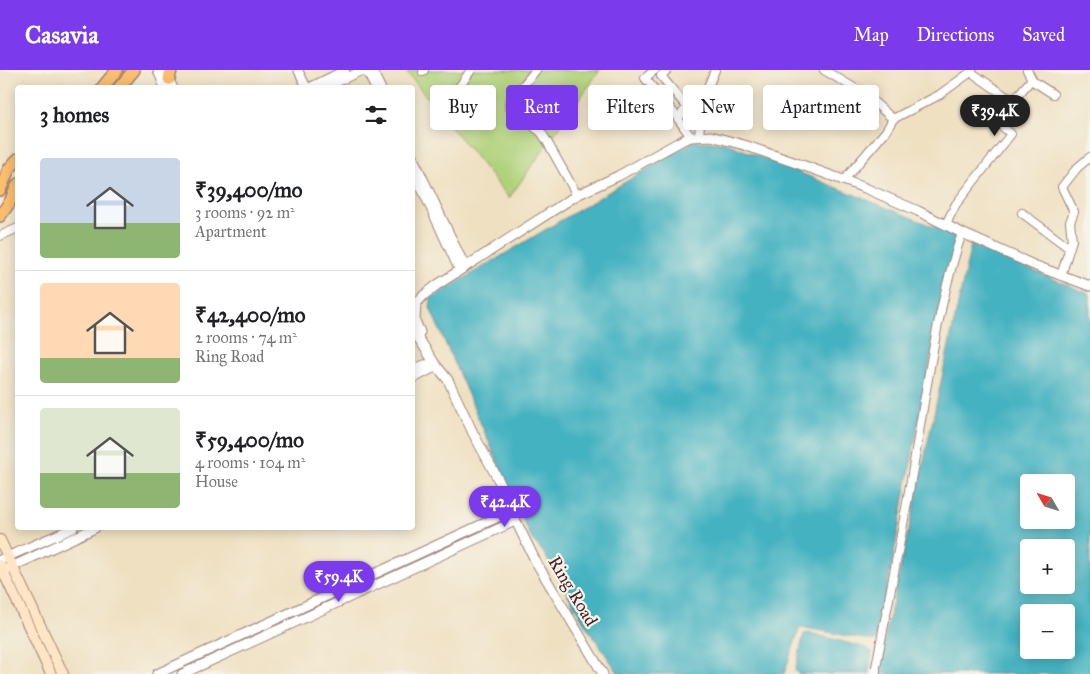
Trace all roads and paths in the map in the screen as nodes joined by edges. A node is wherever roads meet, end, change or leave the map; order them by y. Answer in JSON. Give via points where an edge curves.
{"nodes":[{"id":1,"x":117,"y":70,"type":"edge"},
{"id":2,"x":134,"y":70,"type":"edge"},
{"id":3,"x":158,"y":70,"type":"edge"},
{"id":4,"x":298,"y":70,"type":"edge"},
{"id":5,"x":345,"y":70,"type":"edge"},
{"id":6,"x":372,"y":70,"type":"edge"},
{"id":7,"x":471,"y":70,"type":"edge"},
{"id":8,"x":536,"y":70,"type":"edge"},
{"id":9,"x":654,"y":70,"type":"edge"},
{"id":10,"x":667,"y":70,"type":"edge"},
{"id":11,"x":715,"y":70,"type":"edge"},
{"id":12,"x":1027,"y":70,"type":"edge"},
{"id":13,"x":828,"y":71,"type":"edge"},
{"id":14,"x":972,"y":71,"type":"edge"},
{"id":15,"x":168,"y":79,"type":"edge"},
{"id":16,"x":1034,"y":81,"type":"junction"},
{"id":17,"x":104,"y":85,"type":"edge"},
{"id":18,"x":122,"y":85,"type":"edge"},
{"id":19,"x":306,"y":85,"type":"edge"},
{"id":20,"x":313,"y":85,"type":"edge"},
{"id":21,"x":331,"y":85,"type":"edge"},
{"id":22,"x":374,"y":85,"type":"edge"},
{"id":23,"x":379,"y":85,"type":"edge"},
{"id":24,"x":461,"y":85,"type":"edge"},
{"id":25,"x":1053,"y":94,"type":"dead end"},
{"id":26,"x":1013,"y":101,"type":"junction"},
{"id":27,"x":678,"y":119,"type":"junction"},
{"id":28,"x":893,"y":119,"type":"junction"},
{"id":29,"x":695,"y":136,"type":"junction"},
{"id":30,"x":1090,"y":157,"type":"edge"},
{"id":31,"x":15,"y":162,"type":"edge"},
{"id":32,"x":415,"y":162,"type":"edge"},
{"id":33,"x":415,"y":174,"type":"edge"},
{"id":34,"x":844,"y":180,"type":"junction"},
{"id":35,"x":0,"y":190,"type":"edge"},
{"id":36,"x":15,"y":191,"type":"edge"},
{"id":37,"x":578,"y":195,"type":"junction"},
{"id":38,"x":1022,"y":213,"type":"dead end"},
{"id":39,"x":0,"y":216,"type":"edge"},
{"id":40,"x":946,"y":224,"type":"junction"},
{"id":41,"x":15,"y":229,"type":"edge"},
{"id":42,"x":962,"y":233,"type":"junction"},
{"id":43,"x":0,"y":236,"type":"edge"},
{"id":44,"x":1069,"y":248,"type":"junction"},
{"id":45,"x":462,"y":268,"type":"junction"},
{"id":46,"x":1061,"y":276,"type":"junction"},
{"id":47,"x":1090,"y":286,"type":"edge"},
{"id":48,"x":415,"y":305,"type":"edge"},
{"id":49,"x":415,"y":322,"type":"edge"},
{"id":50,"x":415,"y":333,"type":"edge"},
{"id":51,"x":433,"y":360,"type":"junction"},
{"id":52,"x":415,"y":369,"type":"edge"},
{"id":53,"x":415,"y":377,"type":"edge"},
{"id":54,"x":511,"y":511,"type":"junction"},
{"id":55,"x":515,"y":521,"type":"junction"},
{"id":56,"x":69,"y":530,"type":"edge"},
{"id":57,"x":87,"y":530,"type":"edge"},
{"id":58,"x":0,"y":540,"type":"edge"},
{"id":59,"x":442,"y":542,"type":"junction"},
{"id":60,"x":447,"y":552,"type":"junction"},
{"id":61,"x":4,"y":565,"type":"edge"},
{"id":62,"x":394,"y":565,"type":"junction"},
{"id":63,"x":398,"y":574,"type":"junction"},
{"id":64,"x":52,"y":674,"type":"edge"},
{"id":65,"x":63,"y":674,"type":"edge"},
{"id":66,"x":157,"y":674,"type":"edge"},
{"id":67,"x":182,"y":674,"type":"edge"},
{"id":68,"x":603,"y":674,"type":"edge"},
{"id":69,"x":876,"y":674,"type":"edge"}],
"edges":[{"from":1,"to":17,"type":"main road"},
{"from":2,"to":18,"type":"main road"},
{"from":3,"to":15,"type":"street"},
{"from":4,"to":19,"type":"street"},
{"from":5,"to":20,"type":"street"},
{"from":6,"to":23,"type":"street"},
{"from":7,"to":24,"type":"street"},
{"from":8,"to":37,"type":"street","via":[[509,102],[509,107],[541,132]]},
{"from":9,"to":27,"type":"street","via":[[646,78]]},
{"from":10,"to":27,"type":"street","via":[[661,76],[687,107]]},
{"from":11,"to":29,"type":"street","via":[[702,101]]},
{"from":12,"to":16,"type":"street"},
{"from":13,"to":28,"type":"street","via":[[866,94]]},
{"from":14,"to":26,"type":"street"},
{"from":14,"to":28,"type":"street","via":[[940,94]]},
{"from":16,"to":25,"type":"street"},
{"from":16,"to":26,"type":"street","via":[[1029,82]]},
{"from":21,"to":22,"type":"street","via":[[363,71]]},
{"from":26,"to":40,"type":"street","via":[[997,122],[1010,132],[1010,136],[956,204]]},
{"from":27,"to":29,"type":"street"},
{"from":28,"to":34,"type":"street"},
{"from":29,"to":34,"type":"street","via":[[711,136],[744,145]]},
{"from":29,"to":37,"type":"street"},
{"from":30,"to":44,"type":"street","via":[[1076,168],[1062,187],[1074,212],[1070,222],[1073,238]]},
{"from":31,"to":35,"type":"main road"},
{"from":32,"to":45,"type":"street"},
{"from":33,"to":45,"type":"street"},
{"from":34,"to":40,"type":"street"},
{"from":36,"to":39,"type":"main road"},
{"from":37,"to":45,"type":"street"},
{"from":38,"to":44,"type":"street"},
{"from":40,"to":42,"type":"street"},
{"from":41,"to":43,"type":"street"},
{"from":42,"to":46,"type":"street"},
{"from":42,"to":69,"type":"street","via":[[930,364]]},
{"from":44,"to":46,"type":"street"},
{"from":45,"to":48,"type":"street","via":[[437,284]]},
{"from":46,"to":47,"type":"street"},
{"from":49,"to":51,"type":"street"},
{"from":50,"to":51,"type":"street"},
{"from":51,"to":52,"type":"street"},
{"from":51,"to":53,"type":"street","via":[[429,370]]},
{"from":51,"to":54,"type":"street","name":"Ring Road","via":[[448,380]]},
{"from":54,"to":55,"type":"street","name":"Ring Road"},
{"from":54,"to":59,"type":"street"},
{"from":55,"to":60,"type":"street"},
{"from":55,"to":68,"type":"street","name":"Ring Road"},
{"from":56,"to":61,"type":"street"},
{"from":57,"to":61,"type":"street"},
{"from":58,"to":61,"type":"main road"},
{"from":59,"to":60,"type":"street"},
{"from":59,"to":62,"type":"street"},
{"from":60,"to":63,"type":"street"},
{"from":61,"to":64,"type":"main road"},
{"from":61,"to":65,"type":"main road"},
{"from":62,"to":63,"type":"street"},
{"from":62,"to":66,"type":"street"},
{"from":63,"to":67,"type":"street"}]}
